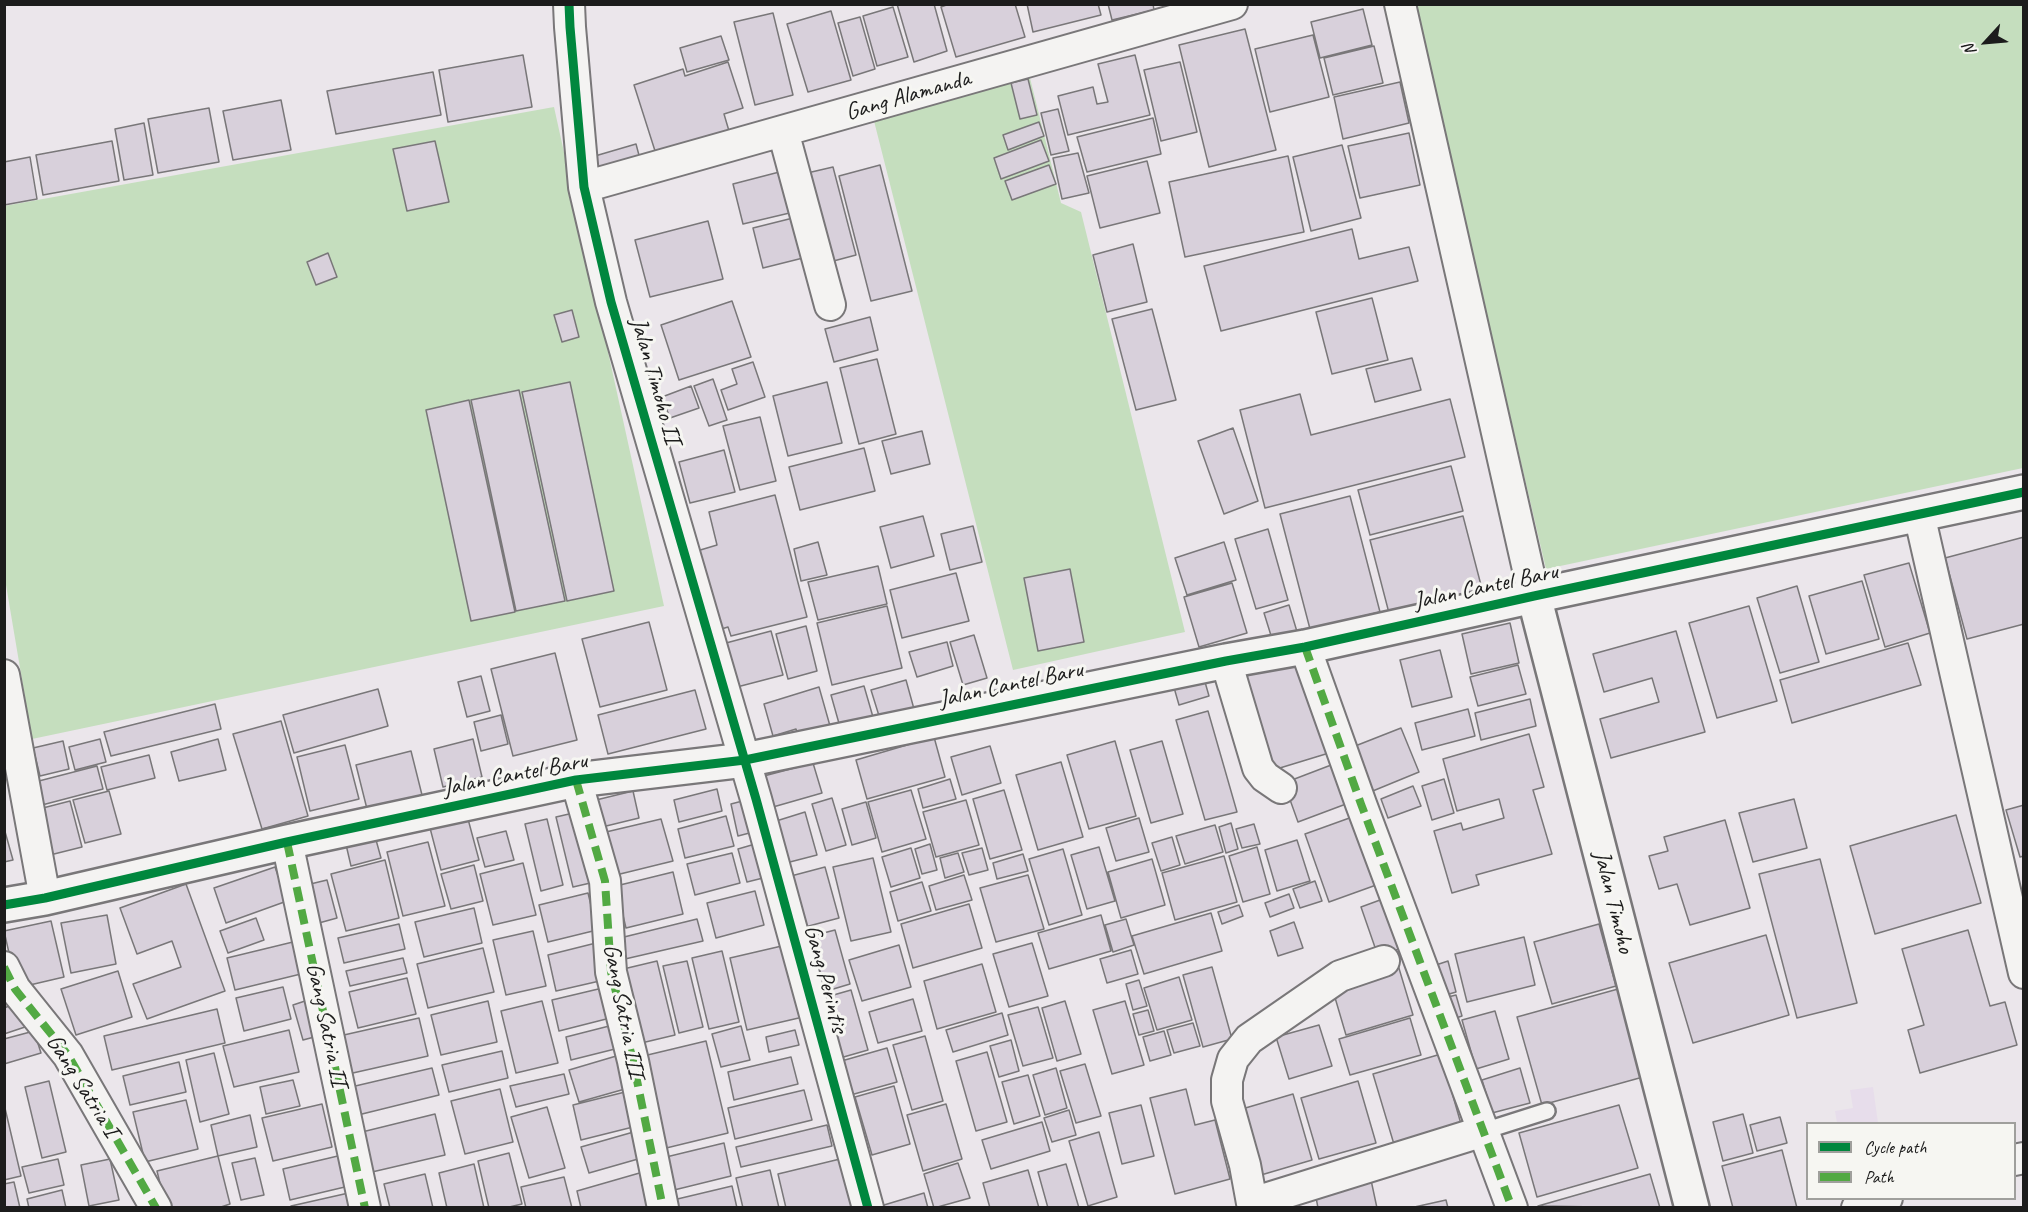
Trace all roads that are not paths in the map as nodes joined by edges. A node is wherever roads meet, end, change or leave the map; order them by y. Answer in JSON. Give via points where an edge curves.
{"nodes":[{"id":1,"x":569,"y":4,"type":"edge"},
{"id":2,"x":1232,"y":4,"type":"edge"},
{"id":3,"x":1400,"y":4,"type":"edge"},
{"id":4,"x":783,"y":131,"type":"junction"},
{"id":5,"x":584,"y":187,"type":"junction"},
{"id":6,"x":830,"y":306,"type":"dead end"},
{"id":7,"x":2024,"y":492,"type":"edge"},
{"id":8,"x":1919,"y":514,"type":"junction"},
{"id":9,"x":1534,"y":596,"type":"junction"},
{"id":10,"x":1305,"y":647,"type":"junction"},
{"id":11,"x":1226,"y":661,"type":"junction"},
{"id":12,"x":4,"y":675,"type":"edge"},
{"id":13,"x":745,"y":760,"type":"junction"},
{"id":14,"x":576,"y":780,"type":"junction"},
{"id":15,"x":1281,"y":788,"type":"dead end"},
{"id":16,"x":287,"y":842,"type":"junction"},
{"id":17,"x":45,"y":898,"type":"junction"},
{"id":18,"x":4,"y":905,"type":"edge"},
{"id":19,"x":1384,"y":961,"type":"dead end"},
{"id":20,"x":4,"y":967,"type":"edge"},
{"id":21,"x":2024,"y":974,"type":"edge"},
{"id":22,"x":1546,"y":1111,"type":"dead end"},
{"id":23,"x":1484,"y":1131,"type":"junction"},
{"id":24,"x":1881,"y":1200,"type":"edge"},
{"id":25,"x":1247,"y":1206,"type":"edge"},
{"id":26,"x":156,"y":1208,"type":"edge"},
{"id":27,"x":365,"y":1208,"type":"edge"},
{"id":28,"x":663,"y":1208,"type":"edge"},
{"id":29,"x":868,"y":1208,"type":"edge"},
{"id":30,"x":1512,"y":1208,"type":"edge"},
{"id":31,"x":1692,"y":1208,"type":"edge"},
{"id":32,"x":1857,"y":1208,"type":"edge"}],
"edges":[{"from":1,"to":5,"type":"street","name":"Jalan Timoho II"},
{"from":2,"to":4,"type":"street","name":"Gang Alamanda"},
{"from":3,"to":9,"type":"street"},
{"from":4,"to":5,"type":"street","name":"Gang Alamanda"},
{"from":4,"to":6,"type":"street"},
{"from":5,"to":13,"type":"street","name":"Jalan Timoho II","via":[[612,302]]},
{"from":7,"to":8,"type":"street","name":"Jalan Cantel Baru"},
{"from":8,"to":9,"type":"street","name":"Jalan Cantel Baru"},
{"from":8,"to":21,"type":"street"},
{"from":9,"to":10,"type":"street","name":"Jalan Cantel Baru"},
{"from":9,"to":31,"type":"street","name":"Jalan Timoho"},
{"from":10,"to":11,"type":"street","name":"Jalan Cantel Baru"},
{"from":10,"to":23,"type":"street"},
{"from":11,"to":13,"type":"street","name":"Jalan Cantel Baru"},
{"from":11,"to":15,"type":"street","via":[[1258,768]]},
{"from":12,"to":17,"type":"street"},
{"from":13,"to":14,"type":"street","name":"Jalan Cantel Baru"},
{"from":13,"to":29,"type":"street","name":"Gang Perintis"},
{"from":14,"to":16,"type":"street","name":"Jalan Cantel Baru"},
{"from":14,"to":28,"type":"street","name":"Gang Satria III","via":[[605,881],[611,972]]},
{"from":16,"to":17,"type":"street","name":"Jalan Cantel Baru"},
{"from":16,"to":27,"type":"street","name":"Gang Satria II"},
{"from":17,"to":18,"type":"street","name":"Jalan Cantel Baru"},
{"from":19,"to":25,"type":"street","via":[[1340,976],[1249,1039],[1233,1059],[1227,1101],[1245,1165]]},
{"from":20,"to":26,"type":"street","name":"Gang Satria I","via":[[15,989],[68,1055]]},
{"from":22,"to":23,"type":"lane"},
{"from":23,"to":25,"type":"street"},
{"from":23,"to":30,"type":"street"},
{"from":24,"to":32,"type":"street"}]}
